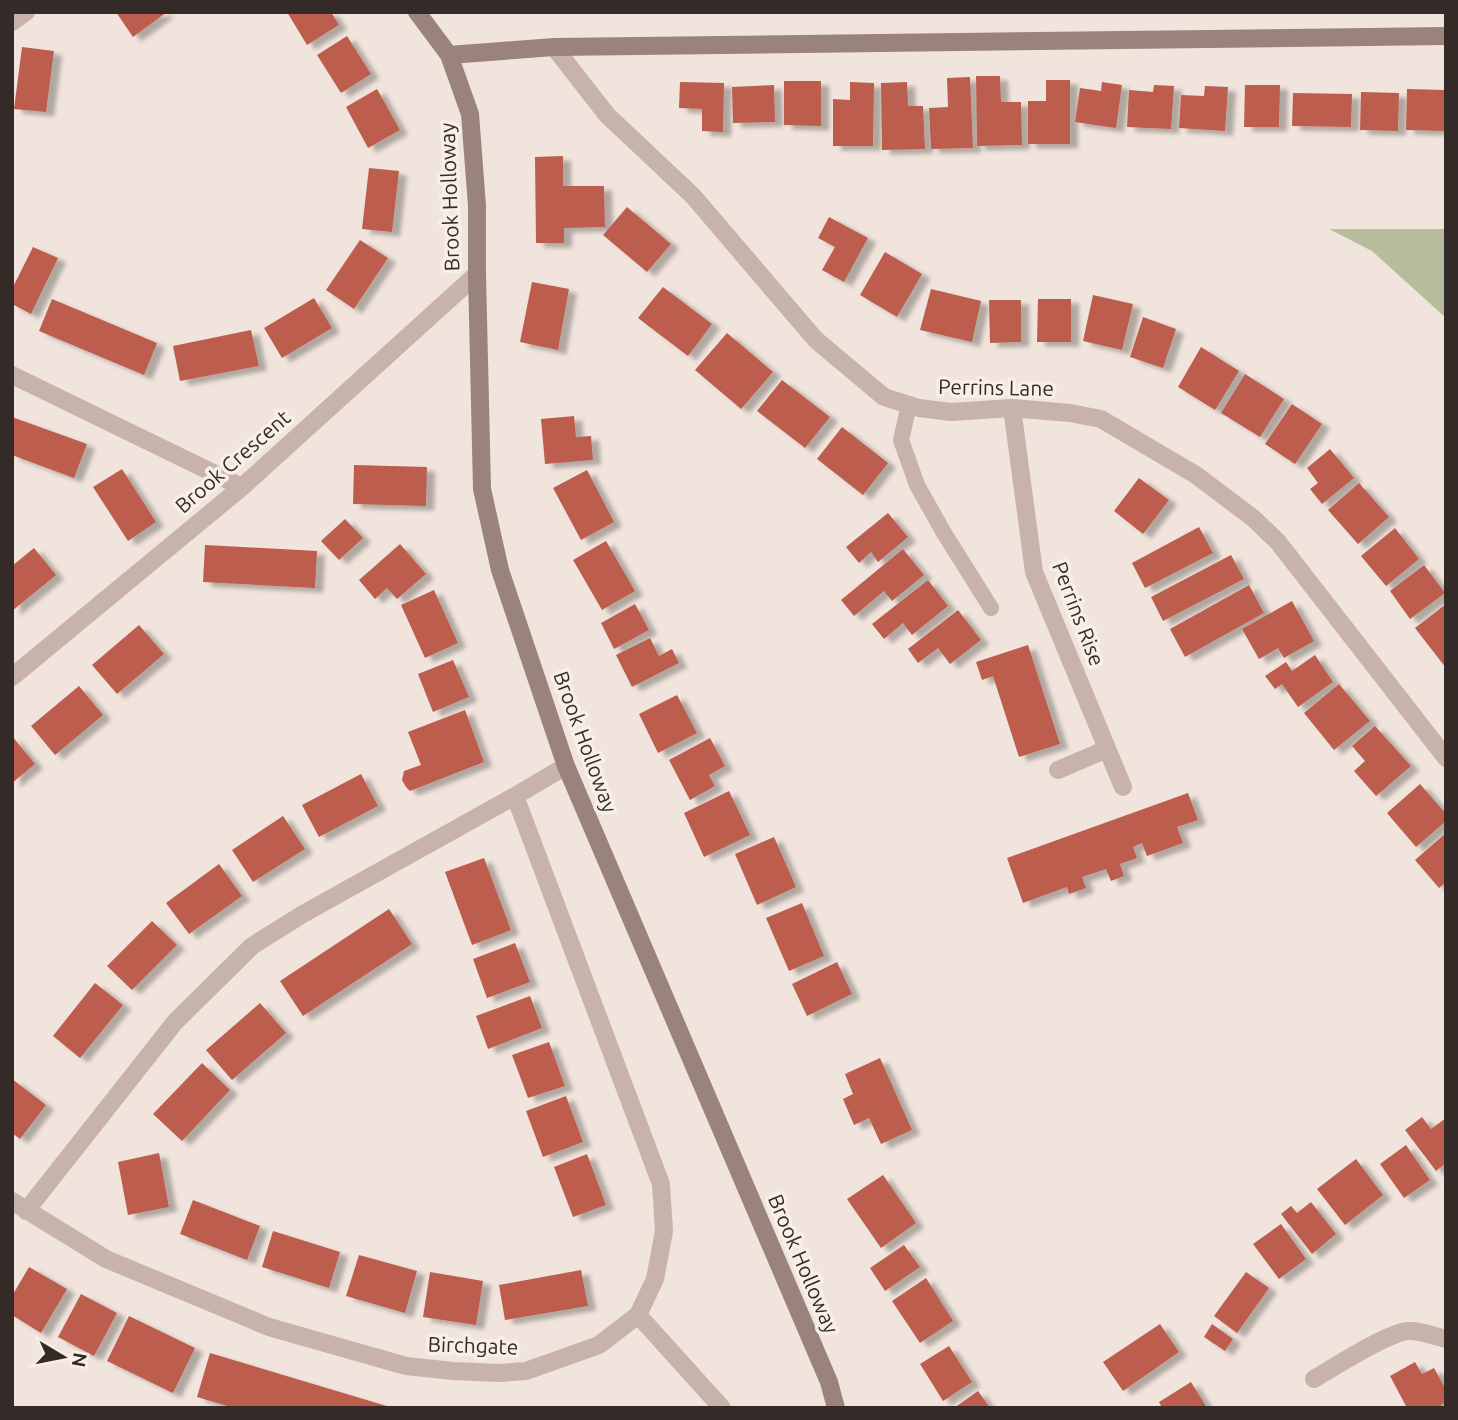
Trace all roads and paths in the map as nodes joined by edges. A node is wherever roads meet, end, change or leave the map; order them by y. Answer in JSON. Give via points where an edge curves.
{"nodes":[{"id":1,"x":26,"y":12,"type":"edge"},
{"id":2,"x":417,"y":12,"type":"edge"},
{"id":3,"x":12,"y":22,"type":"edge"},
{"id":4,"x":1446,"y":37,"type":"edge"},
{"id":5,"x":554,"y":47,"type":"junction"},
{"id":6,"x":449,"y":55,"type":"junction"},
{"id":7,"x":477,"y":274,"type":"junction"},
{"id":8,"x":12,"y":375,"type":"edge"},
{"id":9,"x":909,"y":405,"type":"junction"},
{"id":10,"x":1012,"y":408,"type":"junction"},
{"id":11,"x":242,"y":488,"type":"junction"},
{"id":12,"x":990,"y":608,"type":"dead end"},
{"id":13,"x":12,"y":677,"type":"edge"},
{"id":14,"x":1107,"y":749,"type":"junction"},
{"id":15,"x":1446,"y":758,"type":"edge"},
{"id":16,"x":566,"y":766,"type":"junction"},
{"id":17,"x":1058,"y":770,"type":"dead end"},
{"id":18,"x":1123,"y":787,"type":"dead end"},
{"id":19,"x":515,"y":796,"type":"junction"},
{"id":20,"x":19,"y":1206,"type":"edge"},
{"id":21,"x":638,"y":1315,"type":"junction"},
{"id":22,"x":1446,"y":1339,"type":"edge"},
{"id":23,"x":1314,"y":1378,"type":"dead end"},
{"id":24,"x":722,"y":1408,"type":"edge"},
{"id":25,"x":836,"y":1408,"type":"edge"}],
"edges":[{"from":1,"to":3,"type":"street"},
{"from":2,"to":6,"type":"street","name":"Brook Holloway"},
{"from":4,"to":5,"type":"street"},
{"from":5,"to":6,"type":"street"},
{"from":5,"to":9,"type":"street","name":"Perrins Lane","via":[[607,115],[693,196],[816,340],[884,397]]},
{"from":6,"to":7,"type":"street","name":"Brook Holloway","via":[[470,114]]},
{"from":7,"to":11,"type":"street","name":"Brook Crescent"},
{"from":7,"to":16,"type":"street","name":"Brook Holloway","via":[[482,489],[500,570]]},
{"from":8,"to":11,"type":"street"},
{"from":9,"to":10,"type":"street","name":"Perrins Lane","via":[[951,412]]},
{"from":9,"to":12,"type":"lane","via":[[901,440],[917,485]]},
{"from":10,"to":14,"type":"street","name":"Perrins Rise","via":[[1034,572]]},
{"from":10,"to":15,"type":"street","name":"Perrins Lane","via":[[1101,419],[1196,475],[1253,518],[1278,542]]},
{"from":11,"to":13,"type":"street","name":"Brook Crescent"},
{"from":14,"to":17,"type":"street"},
{"from":14,"to":18,"type":"street","name":"Perrins Rise"},
{"from":16,"to":19,"type":"street","name":"Birchgate"},
{"from":16,"to":25,"type":"street","name":"Brook Holloway"},
{"from":19,"to":20,"type":"street","name":"Birchgate","via":[[252,946],[174,1022]]},
{"from":19,"to":21,"type":"street","name":"Birchgate","via":[[661,1184],[664,1231],[655,1279]]},
{"from":20,"to":21,"type":"street","name":"Birchgate","via":[[106,1259],[269,1327],[406,1366],[526,1371],[599,1345]]},
{"from":21,"to":24,"type":"street"},
{"from":22,"to":23,"type":"street","via":[[1408,1331]]}]}
